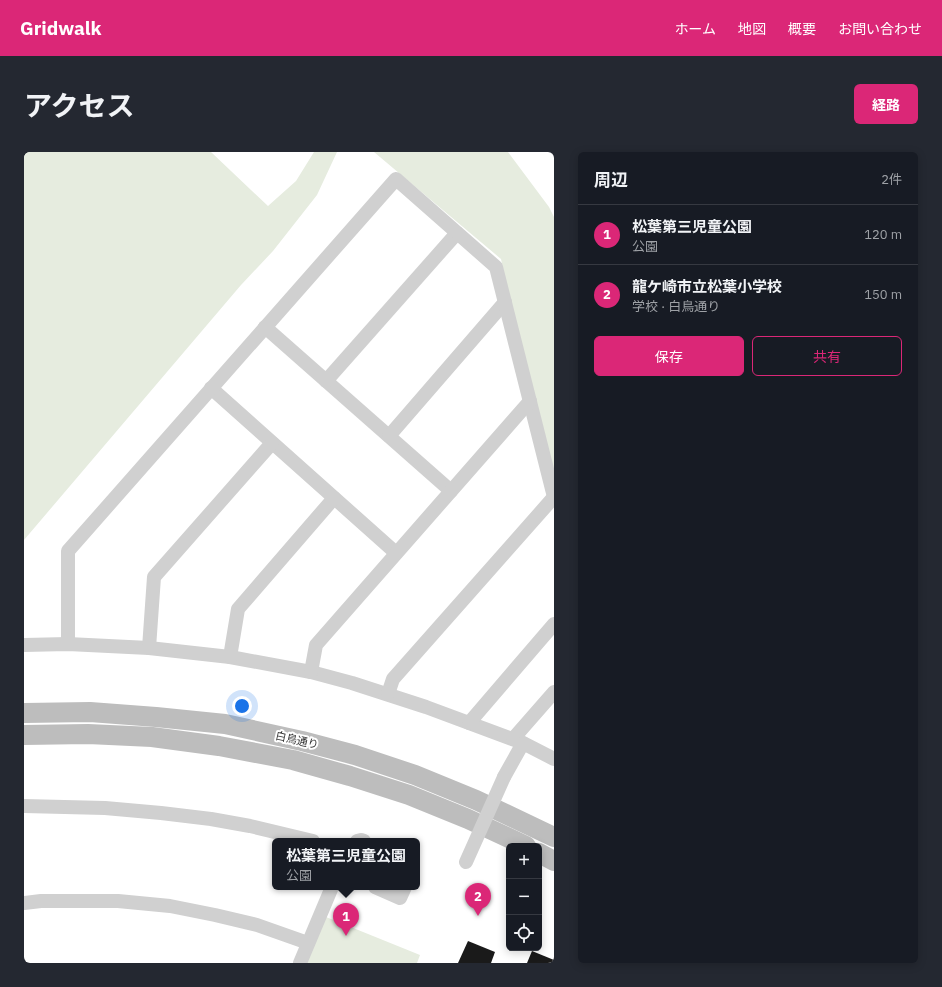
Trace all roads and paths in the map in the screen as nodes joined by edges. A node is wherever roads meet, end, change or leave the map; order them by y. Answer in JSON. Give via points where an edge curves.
{"nodes":[{"id":1,"x":457,"y":233,"type":"junction"},
{"id":2,"x":505,"y":302,"type":"junction"},
{"id":3,"x":265,"y":327,"type":"junction"},
{"id":4,"x":326,"y":381,"type":"junction"},
{"id":5,"x":211,"y":388,"type":"junction"},
{"id":6,"x":530,"y":401,"type":"junction"},
{"id":7,"x":389,"y":436,"type":"junction"},
{"id":8,"x":272,"y":443,"type":"junction"},
{"id":9,"x":451,"y":491,"type":"junction"},
{"id":10,"x":554,"y":497,"type":"edge"},
{"id":11,"x":334,"y":498,"type":"junction"},
{"id":12,"x":396,"y":553,"type":"junction"},
{"id":13,"x":554,"y":624,"type":"edge"},
{"id":14,"x":68,"y":644,"type":"junction"},
{"id":15,"x":24,"y":645,"type":"edge"},
{"id":16,"x":149,"y":648,"type":"junction"},
{"id":17,"x":230,"y":657,"type":"junction"},
{"id":18,"x":311,"y":672,"type":"junction"},
{"id":19,"x":554,"y":692,"type":"edge"},
{"id":20,"x":388,"y":694,"type":"junction"},
{"id":21,"x":24,"y":713,"type":"edge"},
{"id":22,"x":468,"y":723,"type":"junction"},
{"id":23,"x":24,"y":735,"type":"edge"},
{"id":24,"x":518,"y":741,"type":"junction"},
{"id":25,"x":554,"y":759,"type":"edge"},
{"id":26,"x":24,"y":806,"type":"edge"},
{"id":27,"x":554,"y":837,"type":"edge"},
{"id":28,"x":300,"y":838,"type":"edge"},
{"id":29,"x":520,"y":843,"type":"edge"},
{"id":30,"x":542,"y":855,"type":"edge"},
{"id":31,"x":554,"y":861,"type":"edge"},
{"id":32,"x":466,"y":862,"type":"dead end"},
{"id":33,"x":331,"y":890,"type":"edge"},
{"id":34,"x":382,"y":890,"type":"edge"},
{"id":35,"x":404,"y":890,"type":"edge"},
{"id":36,"x":24,"y":903,"type":"edge"},
{"id":37,"x":308,"y":943,"type":"junction"},
{"id":38,"x":300,"y":963,"type":"edge"}],
"edges":[{"from":1,"to":2,"type":"street","via":[[496,268]]},
{"from":1,"to":3,"type":"street","via":[[396,179]]},
{"from":1,"to":4,"type":"street"},
{"from":2,"to":6,"type":"street"},
{"from":2,"to":7,"type":"street"},
{"from":3,"to":4,"type":"street"},
{"from":3,"to":5,"type":"street"},
{"from":4,"to":7,"type":"street"},
{"from":5,"to":8,"type":"street"},
{"from":5,"to":14,"type":"street","via":[[68,551]]},
{"from":6,"to":9,"type":"street"},
{"from":6,"to":10,"type":"street"},
{"from":7,"to":9,"type":"street"},
{"from":8,"to":11,"type":"street"},
{"from":8,"to":16,"type":"street","via":[[154,576]]},
{"from":9,"to":12,"type":"street"},
{"from":10,"to":20,"type":"street","via":[[393,679]]},
{"from":11,"to":12,"type":"street"},
{"from":11,"to":17,"type":"street","via":[[238,609]]},
{"from":12,"to":18,"type":"street","via":[[316,645]]},
{"from":13,"to":22,"type":"street"},
{"from":14,"to":15,"type":"street"},
{"from":14,"to":16,"type":"street"},
{"from":16,"to":17,"type":"street"},
{"from":17,"to":18,"type":"street"},
{"from":18,"to":20,"type":"street"},
{"from":19,"to":24,"type":"street"},
{"from":20,"to":22,"type":"street"},
{"from":21,"to":27,"type":"main road","name":"白鳥通り","via":[[90,712],[156,716],[225,724],[302,741],[415,775],[476,800]]},
{"from":22,"to":24,"type":"street"},
{"from":23,"to":29,"type":"main road","name":"白鳥通り","via":[[152,737],[293,760],[409,795]]},
{"from":24,"to":25,"type":"street"},
{"from":24,"to":32,"type":"street","bridge":true},
{"from":26,"to":28,"type":"street","via":[[104,808],[168,814],[250,826]]},
{"from":30,"to":31,"type":"main road"},
{"from":33,"to":37,"type":"street"},
{"from":34,"to":35,"type":"street","via":[[400,898]]},
{"from":36,"to":37,"type":"street","via":[[118,901],[170,906],[257,926]]},
{"from":37,"to":38,"type":"street"}]}
